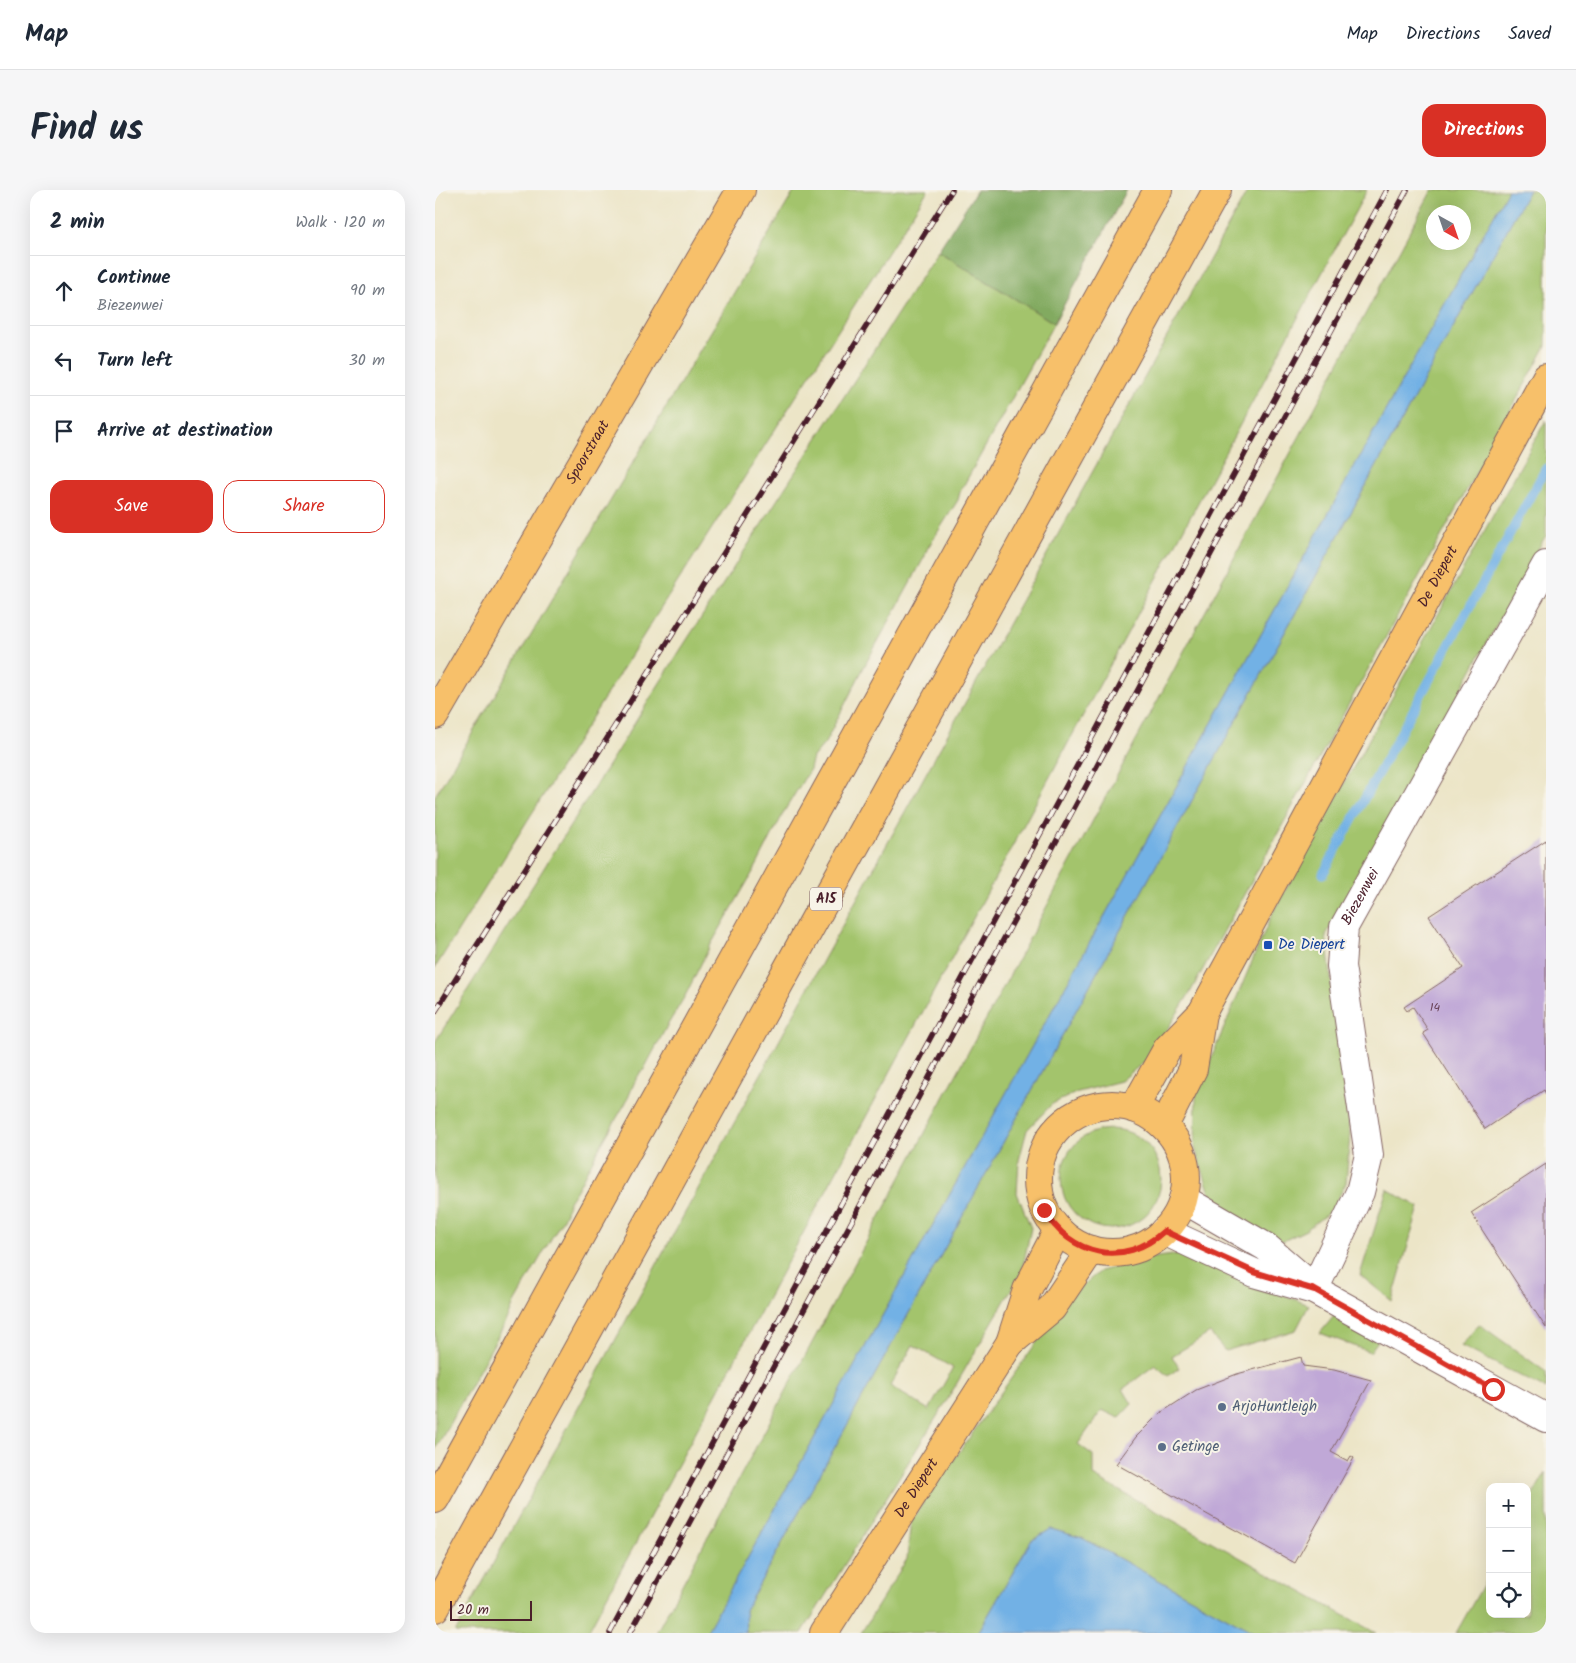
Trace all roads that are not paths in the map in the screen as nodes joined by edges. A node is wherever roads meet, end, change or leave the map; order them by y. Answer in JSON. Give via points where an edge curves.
{"nodes":[{"id":1,"x":741,"y":190,"type":"edge"},
{"id":2,"x":1157,"y":190,"type":"edge"},
{"id":3,"x":1217,"y":190,"type":"edge"},
{"id":4,"x":1546,"y":378,"type":"edge"},
{"id":5,"x":1546,"y":565,"type":"edge"},
{"id":6,"x":435,"y":715,"type":"edge"},
{"id":7,"x":1202,"y":1013,"type":"junction"},
{"id":8,"x":1134,"y":1108,"type":"junction"},
{"id":9,"x":1164,"y":1126,"type":"junction"},
{"id":10,"x":1183,"y":1199,"type":"junction"},
{"id":11,"x":1058,"y":1230,"type":"junction"},
{"id":12,"x":1164,"y":1231,"type":"junction"},
{"id":13,"x":1091,"y":1250,"type":"junction"},
{"id":14,"x":1315,"y":1290,"type":"junction"},
{"id":15,"x":1009,"y":1343,"type":"junction"},
{"id":16,"x":1546,"y":1418,"type":"edge"},
{"id":17,"x":435,"y":1499,"type":"edge"},
{"id":18,"x":435,"y":1609,"type":"edge"},
{"id":19,"x":824,"y":1633,"type":"edge"}],
"edges":[{"from":1,"to":6,"type":"main road","name":"Spoorstraat"},
{"from":2,"to":17,"type":"main road"},
{"from":3,"to":18,"type":"main road","number":"A15"},
{"from":4,"to":7,"type":"main road","name":"De Diepert"},
{"from":5,"to":14,"type":"street","name":"Biezenwei","via":[[1343,927],[1341,966],[1369,1155],[1360,1192]]},
{"from":7,"to":8,"type":"main road","name":"De Diepert","via":[[1167,1049]]},
{"from":7,"to":9,"type":"main road","name":"De Diepert","via":[[1193,1069]]},
{"from":8,"to":9,"type":"main road"},
{"from":8,"to":11,"type":"main road","via":[[1110,1104],[1086,1109],[1065,1121],[1048,1140],[1039,1162],[1038,1187],[1044,1210]]},
{"from":9,"to":10,"type":"main road","via":[[1176,1142],[1183,1160],[1186,1180]]},
{"from":10,"to":12,"type":"main road"},
{"from":10,"to":14,"type":"street","via":[[1266,1246]]},
{"from":11,"to":13,"type":"main road"},
{"from":11,"to":15,"type":"main road","name":"De Diepert","via":[[1027,1290]]},
{"from":12,"to":13,"type":"main road","via":[[1148,1243],[1130,1250],[1111,1253]]},
{"from":12,"to":14,"type":"street","via":[[1254,1272]]},
{"from":13,"to":15,"type":"main road","name":"De Diepert","via":[[1052,1308]]},
{"from":14,"to":16,"type":"street"},
{"from":15,"to":19,"type":"main road","name":"De Diepert"}]}
